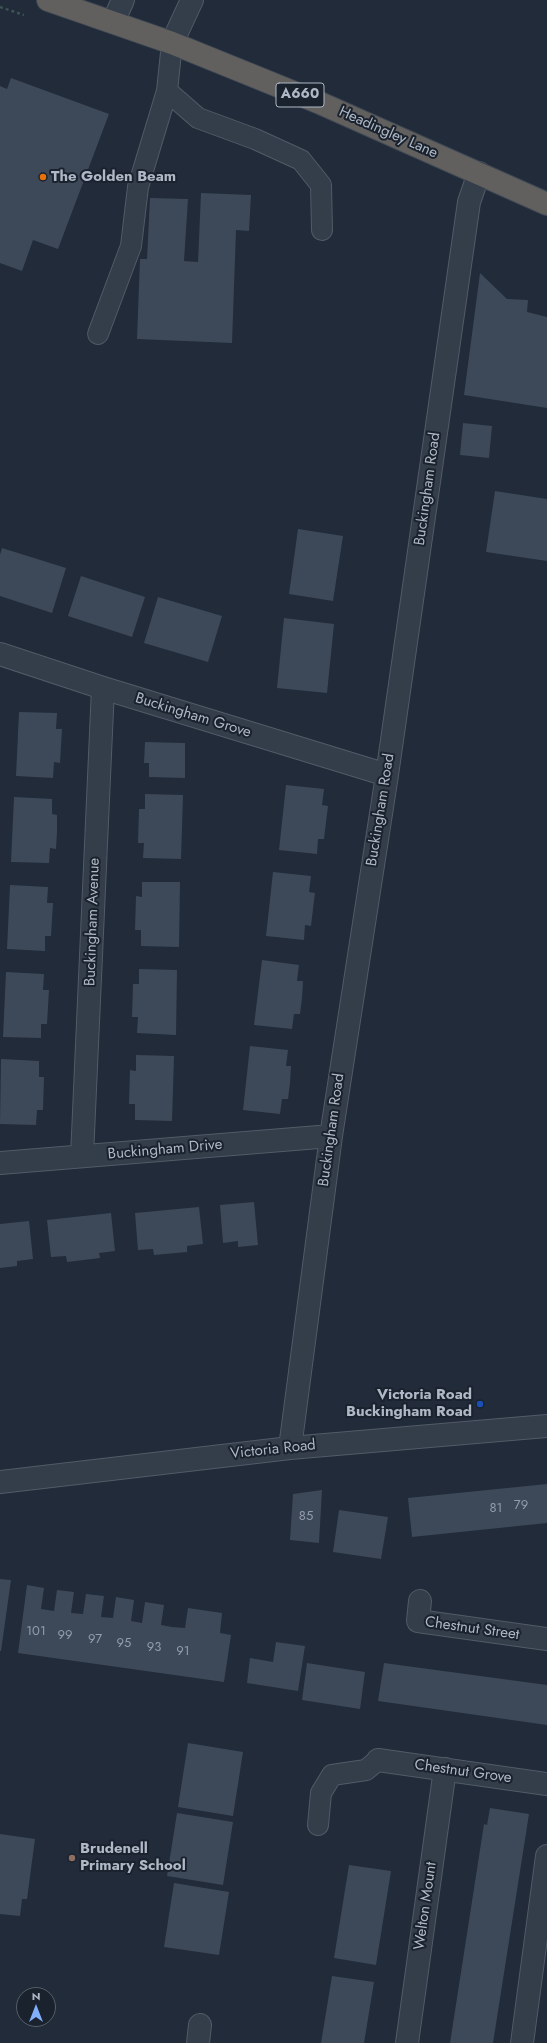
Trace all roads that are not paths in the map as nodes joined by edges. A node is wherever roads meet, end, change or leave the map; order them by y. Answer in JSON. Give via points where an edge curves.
{"nodes":[{"id":1,"x":48,"y":0,"type":"edge"},
{"id":2,"x":122,"y":0,"type":"edge"},
{"id":3,"x":192,"y":0,"type":"edge"},
{"id":4,"x":113,"y":22,"type":"junction"},
{"id":5,"x":172,"y":43,"type":"junction"},
{"id":6,"x":167,"y":91,"type":"junction"},
{"id":7,"x":479,"y":173,"type":"junction"},
{"id":8,"x":547,"y":204,"type":"edge"},
{"id":9,"x":322,"y":230,"type":"dead end"},
{"id":10,"x":98,"y":334,"type":"dead end"},
{"id":11,"x":0,"y":654,"type":"edge"},
{"id":12,"x":103,"y":688,"type":"junction"},
{"id":13,"x":387,"y":775,"type":"junction"},
{"id":14,"x":330,"y":1136,"type":"junction"},
{"id":15,"x":82,"y":1156,"type":"junction"},
{"id":16,"x":0,"y":1163,"type":"edge"},
{"id":17,"x":547,"y":1426,"type":"edge"},
{"id":18,"x":290,"y":1448,"type":"junction"},
{"id":19,"x":0,"y":1482,"type":"edge"},
{"id":20,"x":420,"y":1601,"type":"dead end"},
{"id":21,"x":547,"y":1639,"type":"edge"},
{"id":22,"x":378,"y":1760,"type":"joint"},
{"id":23,"x":446,"y":1769,"type":"junction"},
{"id":24,"x":547,"y":1784,"type":"edge"},
{"id":25,"x":318,"y":1825,"type":"dead end"},
{"id":26,"x":547,"y":1856,"type":"edge"},
{"id":27,"x":406,"y":2043,"type":"edge"},
{"id":28,"x":522,"y":2043,"type":"edge"}],
"edges":[{"from":1,"to":4,"type":"highway","name":"Headingley Lane","number":"A660"},
{"from":2,"to":4,"type":"street"},
{"from":3,"to":5,"type":"street"},
{"from":4,"to":5,"type":"highway","name":"Headingley Lane","number":"A660"},
{"from":5,"to":6,"type":"lane"},
{"from":5,"to":7,"type":"highway","name":"Headingley Lane","number":"A660","via":[[320,103]]},
{"from":6,"to":9,"type":"lane","via":[[198,118],[255,139],[301,160],[321,185]]},
{"from":6,"to":10,"type":"lane","via":[[138,187],[131,246]]},
{"from":7,"to":8,"type":"highway","name":"Headingley Lane","number":"A660"},
{"from":7,"to":13,"type":"street","name":"Buckingham Road","via":[[469,202]]},
{"from":11,"to":12,"type":"street","name":"Buckingham Grove"},
{"from":12,"to":13,"type":"street","name":"Buckingham Grove"},
{"from":12,"to":15,"type":"street","name":"Buckingham Avenue"},
{"from":13,"to":14,"type":"street","name":"Buckingham Road"},
{"from":14,"to":15,"type":"street","name":"Buckingham Drive"},
{"from":14,"to":18,"type":"street","name":"Buckingham Road"},
{"from":15,"to":16,"type":"street","name":"Buckingham Drive"},
{"from":17,"to":18,"type":"street","name":"Victoria Road"},
{"from":18,"to":19,"type":"street","name":"Victoria Road"},
{"from":20,"to":21,"type":"street","name":"Chestnut Street","via":[[418,1621]]},
{"from":22,"to":23,"type":"street","name":"Chestnut Grove"},
{"from":22,"to":25,"type":"lane","via":[[366,1770],[332,1774],[321,1793]]},
{"from":23,"to":24,"type":"street","name":"Chestnut Grove"},
{"from":23,"to":27,"type":"street","name":"Welton Mount"},
{"from":26,"to":28,"type":"street"}]}
